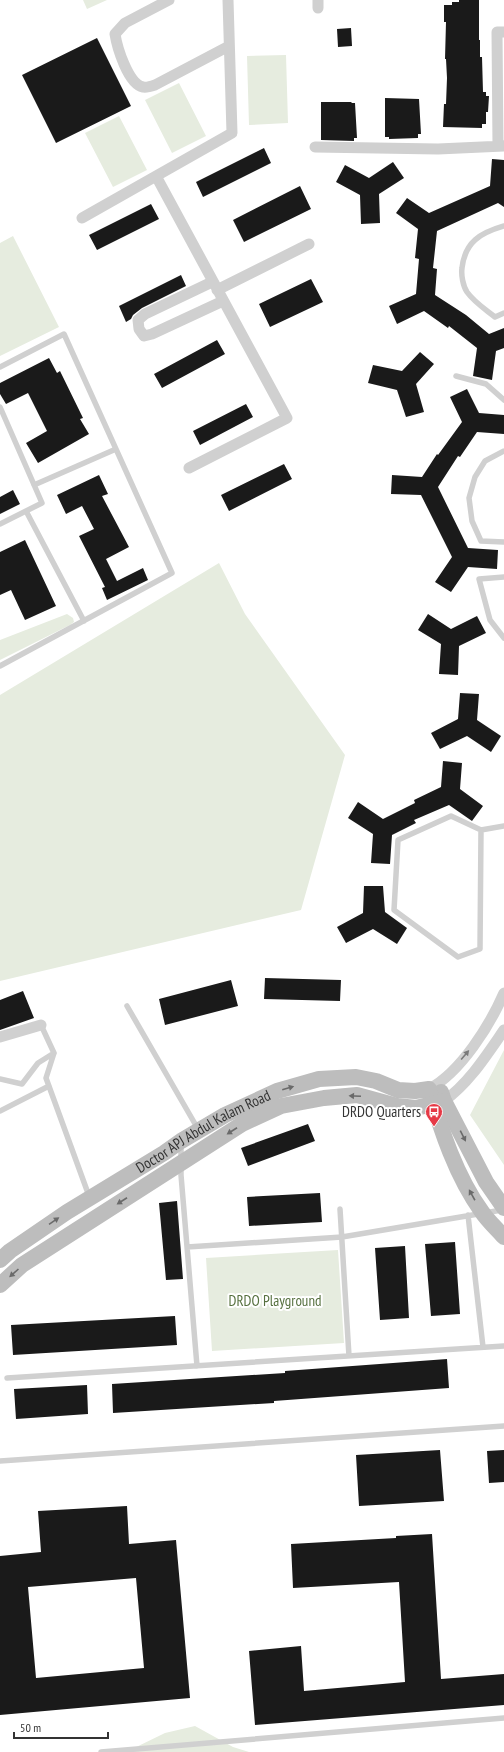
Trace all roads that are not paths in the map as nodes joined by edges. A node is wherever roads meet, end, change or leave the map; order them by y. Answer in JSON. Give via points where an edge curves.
{"nodes":[{"id":1,"x":170,"y":0,"type":"edge"},
{"id":2,"x":228,"y":0,"type":"edge"},
{"id":3,"x":504,"y":32,"type":"edge"},
{"id":4,"x":229,"y":46,"type":"junction"},
{"id":5,"x":501,"y":146,"type":"edge"},
{"id":6,"x":315,"y":147,"type":"dead end"},
{"id":7,"x":156,"y":176,"type":"junction"},
{"id":8,"x":82,"y":218,"type":"dead end"},
{"id":9,"x":504,"y":226,"type":"edge"},
{"id":10,"x":309,"y":244,"type":"dead end"},
{"id":11,"x":215,"y":286,"type":"junction"},
{"id":12,"x":223,"y":301,"type":"junction"},
{"id":13,"x":504,"y":314,"type":"edge"},
{"id":14,"x":0,"y":367,"type":"edge"},
{"id":15,"x":456,"y":376,"type":"dead end"},
{"id":16,"x":504,"y":400,"type":"edge"},
{"id":17,"x":0,"y":407,"type":"edge"},
{"id":18,"x":116,"y":450,"type":"junction"},
{"id":19,"x":504,"y":451,"type":"edge"},
{"id":20,"x":190,"y":468,"type":"dead end"},
{"id":21,"x":34,"y":485,"type":"junction"},
{"id":22,"x":26,"y":510,"type":"junction"},
{"id":23,"x":0,"y":524,"type":"edge"},
{"id":24,"x":504,"y":542,"type":"edge"},
{"id":25,"x":504,"y":577,"type":"edge"},
{"id":26,"x":84,"y":621,"type":"junction"},
{"id":27,"x":504,"y":638,"type":"edge"},
{"id":28,"x":0,"y":666,"type":"edge"},
{"id":29,"x":504,"y":826,"type":"edge"},
{"id":30,"x":481,"y":830,"type":"junction"},
{"id":31,"x":504,"y":993,"type":"edge"},
{"id":32,"x":127,"y":1006,"type":"dead end"},
{"id":33,"x":41,"y":1025,"type":"joint"},
{"id":34,"x":504,"y":1030,"type":"edge"},
{"id":35,"x":0,"y":1037,"type":"edge"},
{"id":36,"x":54,"y":1053,"type":"junction"},
{"id":37,"x":0,"y":1079,"type":"edge"},
{"id":38,"x":49,"y":1086,"type":"junction"},
{"id":39,"x":434,"y":1086,"type":"junction"},
{"id":40,"x":439,"y":1103,"type":"junction"},
{"id":41,"x":0,"y":1111,"type":"edge"},
{"id":42,"x":199,"y":1130,"type":"junction"},
{"id":43,"x":181,"y":1141,"type":"junction"},
{"id":44,"x":181,"y":1163,"type":"junction"},
{"id":45,"x":340,"y":1208,"type":"dead end"},
{"id":46,"x":504,"y":1209,"type":"edge"},
{"id":47,"x":85,"y":1210,"type":"junction"},
{"id":48,"x":475,"y":1214,"type":"junction"},
{"id":49,"x":342,"y":1237,"type":"junction"},
{"id":50,"x":504,"y":1237,"type":"edge"},
{"id":51,"x":40,"y":1242,"type":"junction"},
{"id":52,"x":187,"y":1247,"type":"junction"},
{"id":53,"x":0,"y":1260,"type":"edge"},
{"id":54,"x":0,"y":1285,"type":"edge"},
{"id":55,"x":504,"y":1346,"type":"edge"},
{"id":56,"x":483,"y":1347,"type":"junction"},
{"id":57,"x":349,"y":1356,"type":"junction"},
{"id":58,"x":197,"y":1366,"type":"junction"},
{"id":59,"x":7,"y":1378,"type":"dead end"},
{"id":60,"x":504,"y":1426,"type":"edge"},
{"id":61,"x":0,"y":1461,"type":"edge"},
{"id":62,"x":504,"y":1718,"type":"edge"},
{"id":63,"x":101,"y":1752,"type":"edge"}],
"edges":[{"from":1,"to":4,"type":"street","via":[[125,23],[115,34],[122,59],[137,85],[144,88],[155,85]]},
{"from":2,"to":4,"type":"street"},
{"from":3,"to":5,"type":"street","via":[[497,32]]},
{"from":4,"to":7,"type":"street","via":[[232,133]]},
{"from":5,"to":6,"type":"street","via":[[438,149]]},
{"from":7,"to":8,"type":"street"},
{"from":7,"to":11,"type":"street"},
{"from":9,"to":13,"type":"lane","via":[[485,232],[472,243],[463,256],[462,274],[466,291],[478,304],[494,317]]},
{"from":10,"to":11,"type":"street"},
{"from":11,"to":12,"type":"street"},
{"from":11,"to":12,"type":"street","via":[[145,314],[138,320],[139,329],[144,336],[152,334]]},
{"from":12,"to":20,"type":"street","via":[[287,418]]},
{"from":14,"to":18,"type":"lane","via":[[64,334]]},
{"from":15,"to":16,"type":"lane","via":[[486,384]]},
{"from":17,"to":21,"type":"lane"},
{"from":18,"to":21,"type":"lane"},
{"from":18,"to":26,"type":"lane","via":[[172,573]]},
{"from":19,"to":24,"type":"lane","via":[[485,461],[475,477],[469,498],[472,520],[481,541]]},
{"from":21,"to":22,"type":"lane","via":[[42,503]]},
{"from":22,"to":23,"type":"lane"},
{"from":22,"to":26,"type":"lane"},
{"from":25,"to":27,"type":"lane","via":[[479,579],[490,620]]},
{"from":26,"to":28,"type":"lane"},
{"from":29,"to":30,"type":"lane"},
{"from":30,"to":30,"type":"lane","via":[[480,949],[458,957],[394,910],[398,840],[451,816]]},
{"from":39,"to":31,"type":"street","one_way":true,"via":[[454,1069],[489,1024]]},
{"from":32,"to":42,"type":"lane"},
{"from":33,"to":35,"type":"street"},
{"from":33,"to":36,"type":"lane"},
{"from":34,"to":40,"type":"street","via":[[480,1065],[457,1092]]},
{"from":36,"to":37,"type":"lane","via":[[38,1063],[22,1084]]},
{"from":36,"to":38,"type":"lane","via":[[46,1078]]},
{"from":38,"to":41,"type":"lane"},
{"from":38,"to":47,"type":"lane"},
{"from":39,"to":40,"type":"street"},
{"from":42,"to":39,"type":"street","name":"Doctor APJ Abdul Kalam Road","one_way":true,"via":[[277,1091],[319,1079],[356,1077],[376,1081],[398,1090],[415,1091]]},
{"from":40,"to":44,"type":"street","one_way":true,"via":[[416,1108],[396,1106],[357,1095],[281,1106],[242,1124]]},
{"from":40,"to":46,"type":"street","one_way":true},
{"from":48,"to":40,"type":"street","one_way":true,"via":[[472,1197],[443,1135]]},
{"from":42,"to":43,"type":"street","name":"Doctor APJ Abdul Kalam Road"},
{"from":43,"to":44,"type":"lane"},
{"from":43,"to":47,"type":"street","name":"Doctor APJ Abdul Kalam Road"},
{"from":44,"to":47,"type":"street","one_way":true},
{"from":44,"to":52,"type":"lane"},
{"from":45,"to":49,"type":"lane"},
{"from":46,"to":48,"type":"lane"},
{"from":47,"to":51,"type":"street","name":"Doctor APJ Abdul Kalam Road"},
{"from":48,"to":49,"type":"lane"},
{"from":48,"to":50,"type":"street"},
{"from":48,"to":56,"type":"lane"},
{"from":49,"to":52,"type":"lane"},
{"from":49,"to":57,"type":"lane"},
{"from":51,"to":53,"type":"street","name":"Doctor APJ Abdul Kalam Road","via":[[10,1251]]},
{"from":51,"to":54,"type":"street","one_way":true,"via":[[22,1265]]},
{"from":52,"to":58,"type":"lane"},
{"from":55,"to":56,"type":"lane"},
{"from":56,"to":57,"type":"lane"},
{"from":57,"to":58,"type":"lane"},
{"from":58,"to":59,"type":"lane"},
{"from":60,"to":61,"type":"lane"},
{"from":62,"to":63,"type":"lane"}]}
